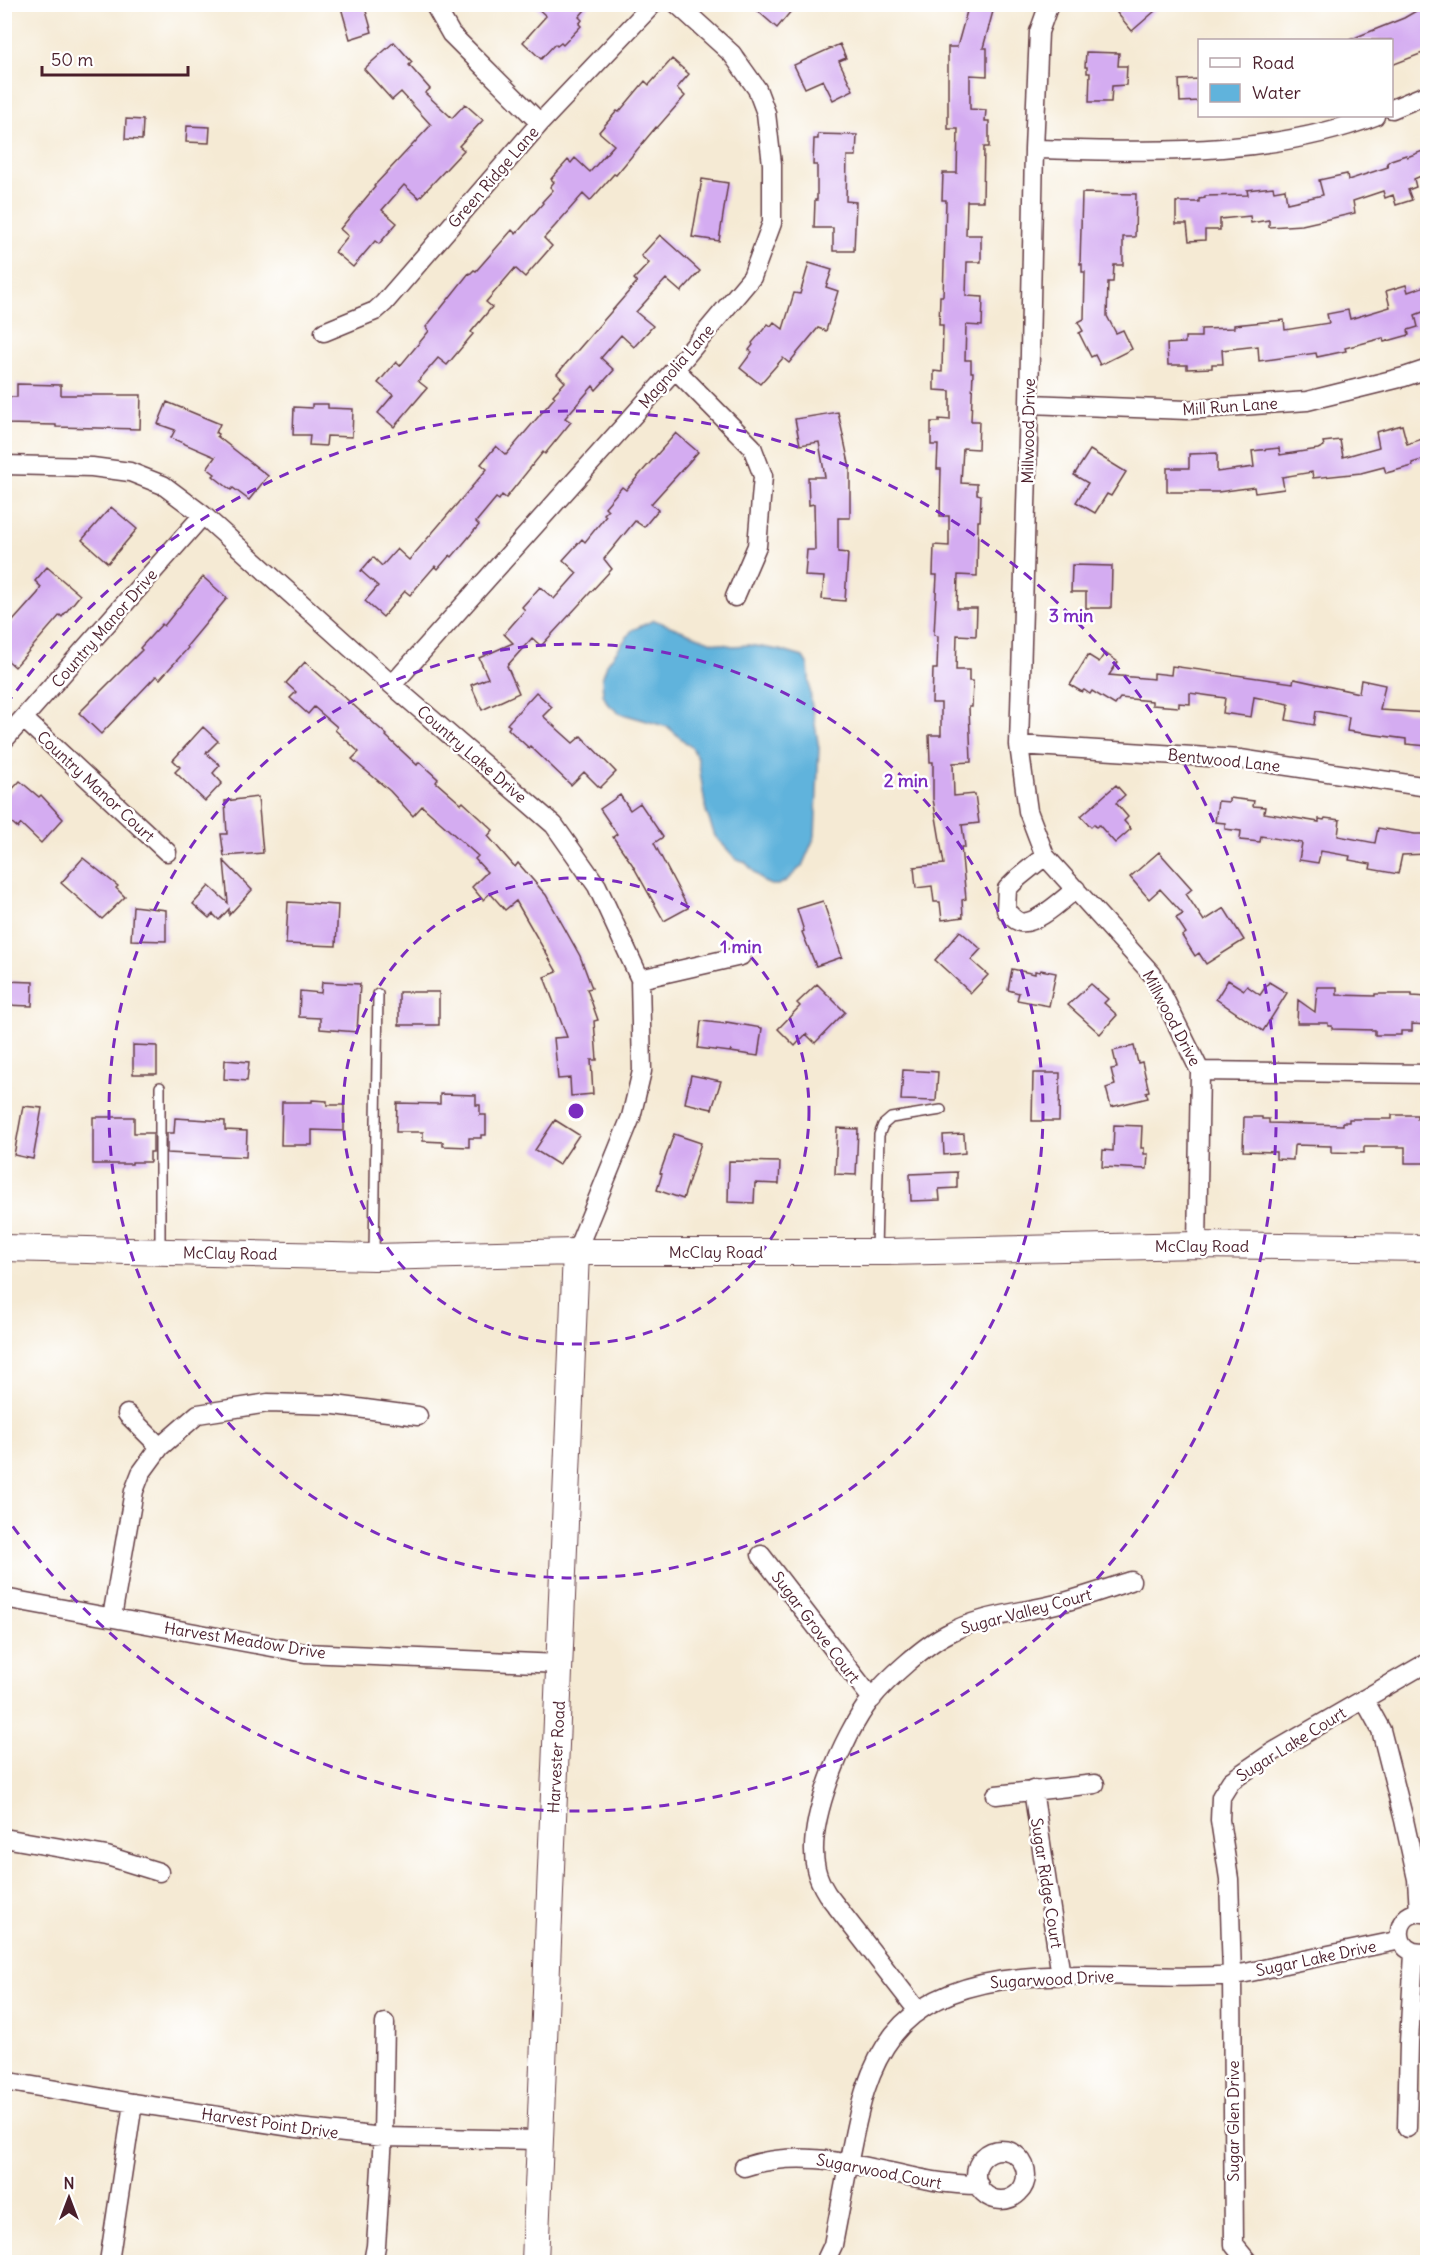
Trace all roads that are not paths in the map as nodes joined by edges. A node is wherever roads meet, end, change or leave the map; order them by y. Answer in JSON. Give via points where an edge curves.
{"nodes":[{"id":1,"x":434,"y":4,"type":"edge"},
{"id":2,"x":653,"y":4,"type":"edge"},
{"id":3,"x":677,"y":4,"type":"edge"},
{"id":4,"x":1049,"y":4,"type":"edge"},
{"id":5,"x":1428,"y":94,"type":"edge"},
{"id":6,"x":1393,"y":109,"type":"edge"},
{"id":7,"x":1371,"y":117,"type":"edge"},
{"id":8,"x":540,"y":123,"type":"junction"},
{"id":9,"x":1034,"y":149,"type":"junction"},
{"id":10,"x":324,"y":332,"type":"dead end"},
{"id":11,"x":675,"y":369,"type":"junction"},
{"id":12,"x":1428,"y":369,"type":"edge"},
{"id":13,"x":1029,"y":404,"type":"junction"},
{"id":14,"x":4,"y":465,"type":"edge"},
{"id":15,"x":203,"y":515,"type":"junction"},
{"id":16,"x":735,"y":597,"type":"dead end"},
{"id":17,"x":392,"y":685,"type":"junction"},
{"id":18,"x":24,"y":719,"type":"junction"},
{"id":19,"x":4,"y":740,"type":"edge"},
{"id":20,"x":1019,"y":745,"type":"junction"},
{"id":21,"x":1428,"y":787,"type":"edge"},
{"id":22,"x":167,"y":852,"type":"dead end"},
{"id":23,"x":1045,"y":856,"type":"junction"},
{"id":24,"x":1076,"y":889,"type":"junction"},
{"id":25,"x":741,"y":956,"type":"dead end"},
{"id":26,"x":640,"y":980,"type":"junction"},
{"id":27,"x":378,"y":994,"type":"dead end"},
{"id":28,"x":1200,"y":1071,"type":"junction"},
{"id":29,"x":1428,"y":1074,"type":"edge"},
{"id":30,"x":160,"y":1087,"type":"dead end"},
{"id":31,"x":941,"y":1110,"type":"dead end"},
{"id":32,"x":1197,"y":1245,"type":"junction"},
{"id":33,"x":4,"y":1248,"type":"edge"},
{"id":34,"x":1428,"y":1248,"type":"edge"},
{"id":35,"x":160,"y":1251,"type":"junction"},
{"id":36,"x":576,"y":1252,"type":"junction"},
{"id":37,"x":876,"y":1252,"type":"junction"},
{"id":38,"x":374,"y":1257,"type":"junction"},
{"id":39,"x":127,"y":1414,"type":"dead end"},
{"id":40,"x":418,"y":1416,"type":"dead end"},
{"id":41,"x":160,"y":1447,"type":"junction"},
{"id":42,"x":761,"y":1555,"type":"dead end"},
{"id":43,"x":1131,"y":1581,"type":"dead end"},
{"id":44,"x":4,"y":1598,"type":"edge"},
{"id":45,"x":112,"y":1617,"type":"junction"},
{"id":46,"x":1428,"y":1662,"type":"edge"},
{"id":47,"x":560,"y":1664,"type":"junction"},
{"id":48,"x":872,"y":1699,"type":"junction"},
{"id":49,"x":1364,"y":1699,"type":"junction"},
{"id":50,"x":1095,"y":1784,"type":"dead end"},
{"id":51,"x":1033,"y":1790,"type":"junction"},
{"id":52,"x":996,"y":1795,"type":"dead end"},
{"id":53,"x":4,"y":1839,"type":"edge"},
{"id":54,"x":159,"y":1872,"type":"dead end"},
{"id":55,"x":1423,"y":1913,"type":"edge"},
{"id":56,"x":1401,"y":1940,"type":"junction"},
{"id":57,"x":1421,"y":1953,"type":"edge"},
{"id":58,"x":1232,"y":1975,"type":"junction"},
{"id":59,"x":1061,"y":1976,"type":"junction"},
{"id":60,"x":918,"y":2011,"type":"junction"},
{"id":61,"x":386,"y":2023,"type":"dead end"},
{"id":62,"x":4,"y":2081,"type":"edge"},
{"id":63,"x":133,"y":2103,"type":"junction"},
{"id":64,"x":1407,"y":2128,"type":"dead end"},
{"id":65,"x":383,"y":2137,"type":"junction"},
{"id":66,"x":539,"y":2140,"type":"junction"},
{"id":67,"x":849,"y":2162,"type":"junction"},
{"id":68,"x":744,"y":2167,"type":"dead end"},
{"id":69,"x":979,"y":2185,"type":"dead end"},
{"id":70,"x":835,"y":2254,"type":"edge"},
{"id":71,"x":109,"y":2262,"type":"edge"},
{"id":72,"x":373,"y":2262,"type":"edge"},
{"id":73,"x":535,"y":2262,"type":"edge"},
{"id":74,"x":825,"y":2262,"type":"edge"},
{"id":75,"x":1248,"y":2262,"type":"edge"}],
"edges":[{"from":1,"to":8,"type":"street","via":[[451,34]]},
{"from":2,"to":8,"type":"street","name":"Green Ridge Lane"},
{"from":3,"to":11,"type":"street","name":"Magnolia Lane","via":[[732,54],[757,89],[766,113],[772,164],[772,223],[752,277]]},
{"from":4,"to":9,"type":"street","name":"Millwood Drive","via":[[1039,32]]},
{"from":5,"to":6,"type":"street"},
{"from":7,"to":9,"type":"street","via":[[1346,127],[1262,145],[1149,151]]},
{"from":8,"to":10,"type":"street","name":"Green Ridge Lane","via":[[384,303],[375,311]]},
{"from":9,"to":13,"type":"street","name":"Millwood Drive"},
{"from":11,"to":16,"type":"street","via":[[752,447],[763,476],[757,546]]},
{"from":11,"to":17,"type":"street","name":"Magnolia Lane"},
{"from":12,"to":13,"type":"street","name":"Mill Run Lane","via":[[1307,401],[1187,410]]},
{"from":13,"to":20,"type":"street","name":"Millwood Drive"},
{"from":14,"to":15,"type":"street","name":"Country Lake Drive","via":[[130,472],[163,485]]},
{"from":15,"to":17,"type":"street","name":"Country Lake Drive"},
{"from":15,"to":18,"type":"street","name":"Country Manor Drive"},
{"from":17,"to":26,"type":"street","name":"Country Lake Drive","via":[[554,825],[597,886]]},
{"from":18,"to":19,"type":"street","name":"Country Manor Drive"},
{"from":18,"to":22,"type":"street","name":"Country Manor Court"},
{"from":20,"to":21,"type":"street","name":"Bentwood Lane","via":[[1240,759]]},
{"from":20,"to":23,"type":"street","name":"Millwood Drive","via":[[1028,811]]},
{"from":23,"to":24,"type":"street","name":"Millwood Drive"},
{"from":23,"to":24,"type":"street","via":[[1007,889],[1006,910],[1013,919],[1029,922]]},
{"from":24,"to":28,"type":"street","name":"Millwood Drive","via":[[1152,974]]},
{"from":25,"to":26,"type":"street"},
{"from":26,"to":36,"type":"street","name":"Country Lake Drive","via":[[642,1071],[631,1117]]},
{"from":27,"to":38,"type":"lane"},
{"from":28,"to":29,"type":"street"},
{"from":28,"to":32,"type":"street","name":"Millwood Drive"},
{"from":30,"to":35,"type":"lane"},
{"from":31,"to":37,"type":"lane","via":[[891,1118],[883,1125],[879,1135]]},
{"from":32,"to":34,"type":"main road","name":"McClay Road"},
{"from":32,"to":37,"type":"main road","name":"McClay Road"},
{"from":33,"to":35,"type":"main road","name":"McClay Road"},
{"from":35,"to":38,"type":"main road","name":"McClay Road"},
{"from":36,"to":37,"type":"main road","name":"McClay Road"},
{"from":36,"to":38,"type":"main road","name":"McClay Road"},
{"from":36,"to":47,"type":"main road","name":"Harvester Road"},
{"from":39,"to":41,"type":"street"},
{"from":40,"to":41,"type":"street","via":[[335,1405],[268,1403],[198,1414]]},
{"from":41,"to":45,"type":"street","via":[[141,1473],[134,1491]]},
{"from":42,"to":48,"type":"street","name":"Sugar Grove Court"},
{"from":43,"to":48,"type":"street","name":"Sugar Valley Court","via":[[954,1630],[922,1650]]},
{"from":44,"to":45,"type":"street","name":"Harvest Meadow Drive"},
{"from":45,"to":47,"type":"street","name":"Harvest Meadow Drive","via":[[305,1653]]},
{"from":46,"to":49,"type":"street","name":"Sugar Lake Court"},
{"from":47,"to":66,"type":"main road","name":"Harvester Road"},
{"from":48,"to":60,"type":"street","name":"Sugar Valley Court","via":[[850,1734],[827,1785],[815,1830],[815,1867],[827,1894]]},
{"from":49,"to":55,"type":"street","via":[[1380,1730]]},
{"from":49,"to":58,"type":"street","name":"Sugar Lake Court","via":[[1264,1757],[1231,1781],[1221,1797]]},
{"from":50,"to":51,"type":"street"},
{"from":51,"to":52,"type":"street"},
{"from":51,"to":59,"type":"street","name":"Sugar Ridge Court"},
{"from":53,"to":54,"type":"street","via":[[107,1856]]},
{"from":55,"to":56,"type":"street","via":[[1404,1919],[1399,1932]]},
{"from":56,"to":57,"type":"street","via":[[1408,1950]]},
{"from":56,"to":58,"type":"street","name":"Sugar Lake Drive"},
{"from":57,"to":64,"type":"street","via":[[1409,2043]]},
{"from":58,"to":59,"type":"street","name":"Sugarwood Drive"},
{"from":58,"to":75,"type":"street","name":"Sugar Glen Drive","via":[[1234,2245]]},
{"from":59,"to":60,"type":"street","name":"Sugarwood Drive","via":[[985,1982],[950,1993]]},
{"from":60,"to":67,"type":"street","name":"Sugarwood Drive","via":[[895,2033],[877,2059],[859,2110]]},
{"from":61,"to":65,"type":"street"},
{"from":62,"to":63,"type":"street","name":"Harvest Point Drive"},
{"from":63,"to":65,"type":"street","name":"Harvest Point Drive"},
{"from":63,"to":71,"type":"street"},
{"from":65,"to":66,"type":"street","name":"Harvest Point Drive"},
{"from":65,"to":72,"type":"street"},
{"from":66,"to":73,"type":"main road","name":"Harvester Road"},
{"from":67,"to":68,"type":"street","name":"Sugarwood Court","via":[[806,2158],[764,2160]]},
{"from":67,"to":69,"type":"street","name":"Sugarwood Court","via":[[953,2185]]},
{"from":67,"to":70,"type":"street","name":"Sugarwood Drive"},
{"from":70,"to":74,"type":"street","name":"Sugarwood Drive"}]}
